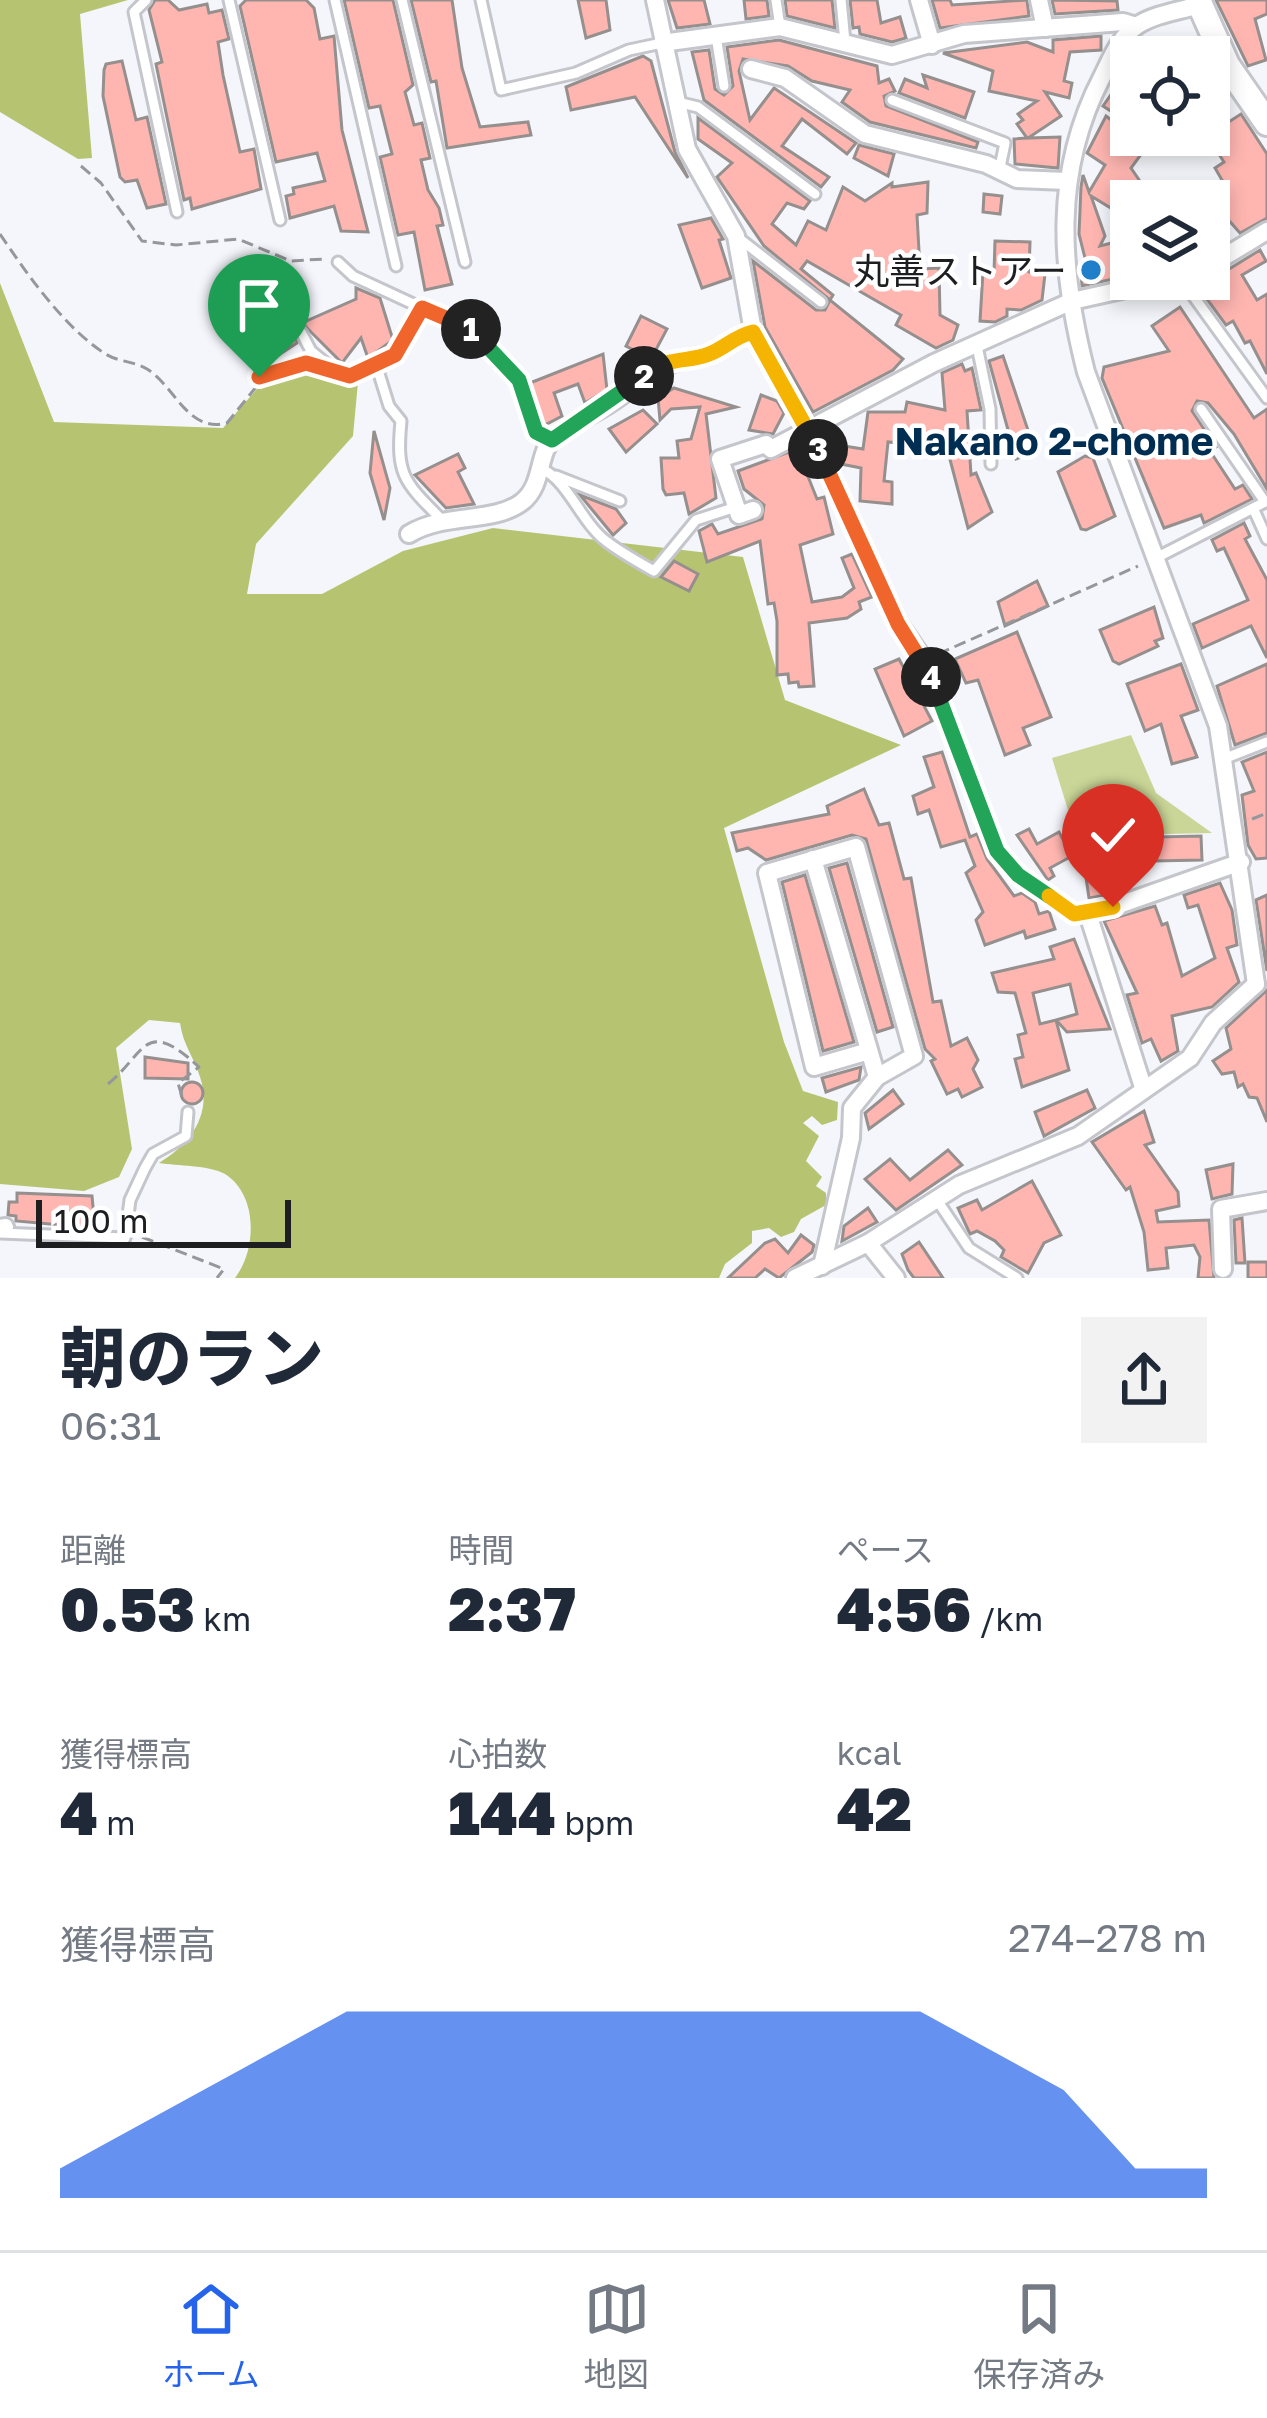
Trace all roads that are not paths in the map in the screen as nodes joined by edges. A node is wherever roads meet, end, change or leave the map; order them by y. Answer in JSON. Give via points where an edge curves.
{"nodes":[{"id":1,"x":146,"y":0,"type":"edge"},
{"id":2,"x":229,"y":0,"type":"edge"},
{"id":3,"x":335,"y":0,"type":"edge"},
{"id":4,"x":403,"y":0,"type":"edge"},
{"id":5,"x":481,"y":0,"type":"edge"},
{"id":6,"x":655,"y":0,"type":"edge"},
{"id":7,"x":776,"y":0,"type":"edge"},
{"id":8,"x":841,"y":0,"type":"edge"},
{"id":9,"x":919,"y":0,"type":"edge"},
{"id":10,"x":1039,"y":0,"type":"edge"},
{"id":11,"x":1198,"y":3,"type":"edge"},
{"id":12,"x":1136,"y":26,"type":"junction"},
{"id":13,"x":780,"y":27,"type":"junction"},
{"id":14,"x":1045,"y":28,"type":"junction"},
{"id":15,"x":716,"y":36,"type":"junction"},
{"id":16,"x":662,"y":43,"type":"junction"},
{"id":17,"x":844,"y":45,"type":"junction"},
{"id":18,"x":932,"y":45,"type":"junction"},
{"id":19,"x":751,"y":69,"type":"dead end"},
{"id":20,"x":724,"y":86,"type":"dead end"},
{"id":21,"x":892,"y":100,"type":"dead end"},
{"id":22,"x":676,"y":102,"type":"junction"},
{"id":23,"x":1267,"y":123,"type":"edge"},
{"id":24,"x":999,"y":172,"type":"junction"},
{"id":25,"x":1066,"y":181,"type":"junction"},
{"id":26,"x":815,"y":194,"type":"dead end"},
{"id":27,"x":177,"y":212,"type":"dead end"},
{"id":28,"x":280,"y":220,"type":"dead end"},
{"id":29,"x":1266,"y":235,"type":"edge"},
{"id":30,"x":736,"y":236,"type":"junction"},
{"id":31,"x":1230,"y":255,"type":"edge"},
{"id":32,"x":338,"y":262,"type":"road end"},
{"id":33,"x":465,"y":262,"type":"dead end"},
{"id":34,"x":396,"y":266,"type":"dead end"},
{"id":35,"x":1110,"y":293,"type":"edge"},
{"id":36,"x":1196,"y":300,"type":"edge"},
{"id":37,"x":1072,"y":301,"type":"junction"},
{"id":38,"x":821,"y":302,"type":"dead end"},
{"id":39,"x":422,"y":308,"type":"junction"},
{"id":40,"x":301,"y":332,"type":"dead end"},
{"id":41,"x":753,"y":332,"type":"junction"},
{"id":42,"x":978,"y":344,"type":"junction"},
{"id":43,"x":376,"y":364,"type":"junction"},
{"id":44,"x":328,"y":365,"type":"junction"},
{"id":45,"x":280,"y":367,"type":"road end"},
{"id":46,"x":1267,"y":398,"type":"edge"},
{"id":47,"x":1201,"y":409,"type":"dead end"},
{"id":48,"x":808,"y":430,"type":"junction"},
{"id":49,"x":552,"y":440,"type":"junction"},
{"id":50,"x":991,"y":464,"type":"dead end"},
{"id":51,"x":550,"y":473,"type":"junction"},
{"id":52,"x":620,"y":501,"type":"dead end"},
{"id":53,"x":1266,"y":501,"type":"edge"},
{"id":54,"x":744,"y":508,"type":"joint"},
{"id":55,"x":1253,"y":508,"type":"junction"},
{"id":56,"x":440,"y":518,"type":"junction"},
{"id":57,"x":409,"y":534,"type":"dead end"},
{"id":58,"x":1267,"y":538,"type":"edge"},
{"id":59,"x":1156,"y":558,"type":"junction"},
{"id":60,"x":1267,"y":742,"type":"edge"},
{"id":61,"x":1226,"y":758,"type":"junction"},
{"id":62,"x":812,"y":859,"type":"junction"},
{"id":63,"x":1241,"y":862,"type":"junction"},
{"id":64,"x":1087,"y":911,"type":"junction"},
{"id":65,"x":1262,"y":985,"type":"edge"},
{"id":66,"x":869,"y":1051,"type":"junction"},
{"id":67,"x":877,"y":1077,"type":"junction"},
{"id":68,"x":1143,"y":1088,"type":"junction"},
{"id":69,"x":188,"y":1112,"type":"road end"},
{"id":70,"x":935,"y":1198,"type":"junction"},
{"id":71,"x":1267,"y":1201,"type":"edge"},
{"id":72,"x":2,"y":1230,"type":"edge"},
{"id":73,"x":868,"y":1243,"type":"junction"},
{"id":74,"x":822,"y":1267,"type":"junction"},
{"id":75,"x":1223,"y":1269,"type":"dead end"},
{"id":76,"x":795,"y":1278,"type":"edge"},
{"id":77,"x":896,"y":1278,"type":"edge"},
{"id":78,"x":1016,"y":1278,"type":"edge"}],
"edges":[{"from":1,"to":27,"type":"lane","via":[[134,12]]},
{"from":2,"to":28,"type":"lane"},
{"from":3,"to":34,"type":"lane"},
{"from":4,"to":33,"type":"lane"},
{"from":5,"to":16,"type":"lane","via":[[501,90]]},
{"from":6,"to":16,"type":"street"},
{"from":7,"to":13,"type":"lane"},
{"from":8,"to":17,"type":"lane"},
{"from":9,"to":18,"type":"street"},
{"from":10,"to":14,"type":"street"},
{"from":11,"to":12,"type":"street"},
{"from":11,"to":23,"type":"main road"},
{"from":12,"to":14,"type":"street"},
{"from":12,"to":25,"type":"street","via":[[1088,104]]},
{"from":13,"to":15,"type":"street"},
{"from":13,"to":17,"type":"street"},
{"from":14,"to":18,"type":"street","via":[[964,34]]},
{"from":15,"to":16,"type":"street"},
{"from":15,"to":20,"type":"lane"},
{"from":16,"to":22,"type":"street"},
{"from":17,"to":18,"type":"street","via":[[892,55]]},
{"from":19,"to":24,"type":"street","via":[[785,78],[855,130]]},
{"from":21,"to":24,"type":"lane","via":[[1005,143]]},
{"from":22,"to":26,"type":"lane","via":[[698,107]]},
{"from":22,"to":30,"type":"street","via":[[687,149]]},
{"from":24,"to":25,"type":"street"},
{"from":25,"to":37,"type":"street"},
{"from":29,"to":31,"type":"street"},
{"from":30,"to":38,"type":"lane"},
{"from":30,"to":41,"type":"street"},
{"from":32,"to":39,"type":"lane"},
{"from":35,"to":37,"type":"street"},
{"from":36,"to":46,"type":"lane"},
{"from":37,"to":42,"type":"street"},
{"from":37,"to":59,"type":"street","via":[[1086,372]]},
{"from":39,"to":43,"type":"lane","via":[[395,355]]},
{"from":39,"to":49,"type":"lane","via":[[471,328],[519,380],[536,432]]},
{"from":40,"to":44,"type":"lane"},
{"from":41,"to":48,"type":"street"},
{"from":41,"to":49,"type":"street","via":[[708,355],[652,369]]},
{"from":42,"to":48,"type":"street"},
{"from":42,"to":50,"type":"lane"},
{"from":43,"to":44,"type":"lane","via":[[350,376]]},
{"from":43,"to":56,"type":"lane","via":[[401,421],[401,471]]},
{"from":44,"to":45,"type":"lane"},
{"from":47,"to":53,"type":"lane"},
{"from":48,"to":54,"type":"street","via":[[771,449],[720,459]]},
{"from":48,"to":64,"type":"street","via":[[898,624],[924,660],[997,851],[1074,914]]},
{"from":49,"to":51,"type":"street"},
{"from":51,"to":52,"type":"lane"},
{"from":51,"to":54,"type":"lane","via":[[606,541],[655,571],[696,520]]},
{"from":51,"to":56,"type":"street","via":[[511,508]]},
{"from":53,"to":55,"type":"lane"},
{"from":55,"to":58,"type":"lane"},
{"from":55,"to":59,"type":"lane"},
{"from":56,"to":57,"type":"street"},
{"from":59,"to":61,"type":"street"},
{"from":60,"to":61,"type":"lane"},
{"from":61,"to":63,"type":"street"},
{"from":62,"to":66,"type":"street"},
{"from":62,"to":66,"type":"street","via":[[766,873],[814,1067]]},
{"from":62,"to":67,"type":"street","via":[[856,847],[914,1056]]},
{"from":63,"to":64,"type":"street"},
{"from":63,"to":65,"type":"street"},
{"from":64,"to":68,"type":"street"},
{"from":65,"to":68,"type":"street","via":[[1213,1023],[1190,1058]]},
{"from":66,"to":67,"type":"street"},
{"from":67,"to":74,"type":"street","via":[[852,1108]]},
{"from":68,"to":70,"type":"street","via":[[1078,1136]]},
{"from":69,"to":72,"type":"lane","via":[[186,1136],[153,1154],[134,1188],[129,1232],[116,1240]]},
{"from":70,"to":73,"type":"street"},
{"from":70,"to":78,"type":"lane","via":[[969,1248]]},
{"from":71,"to":75,"type":"street","via":[[1221,1209]]},
{"from":73,"to":74,"type":"street"},
{"from":73,"to":77,"type":"street"},
{"from":74,"to":76,"type":"street"}]}
